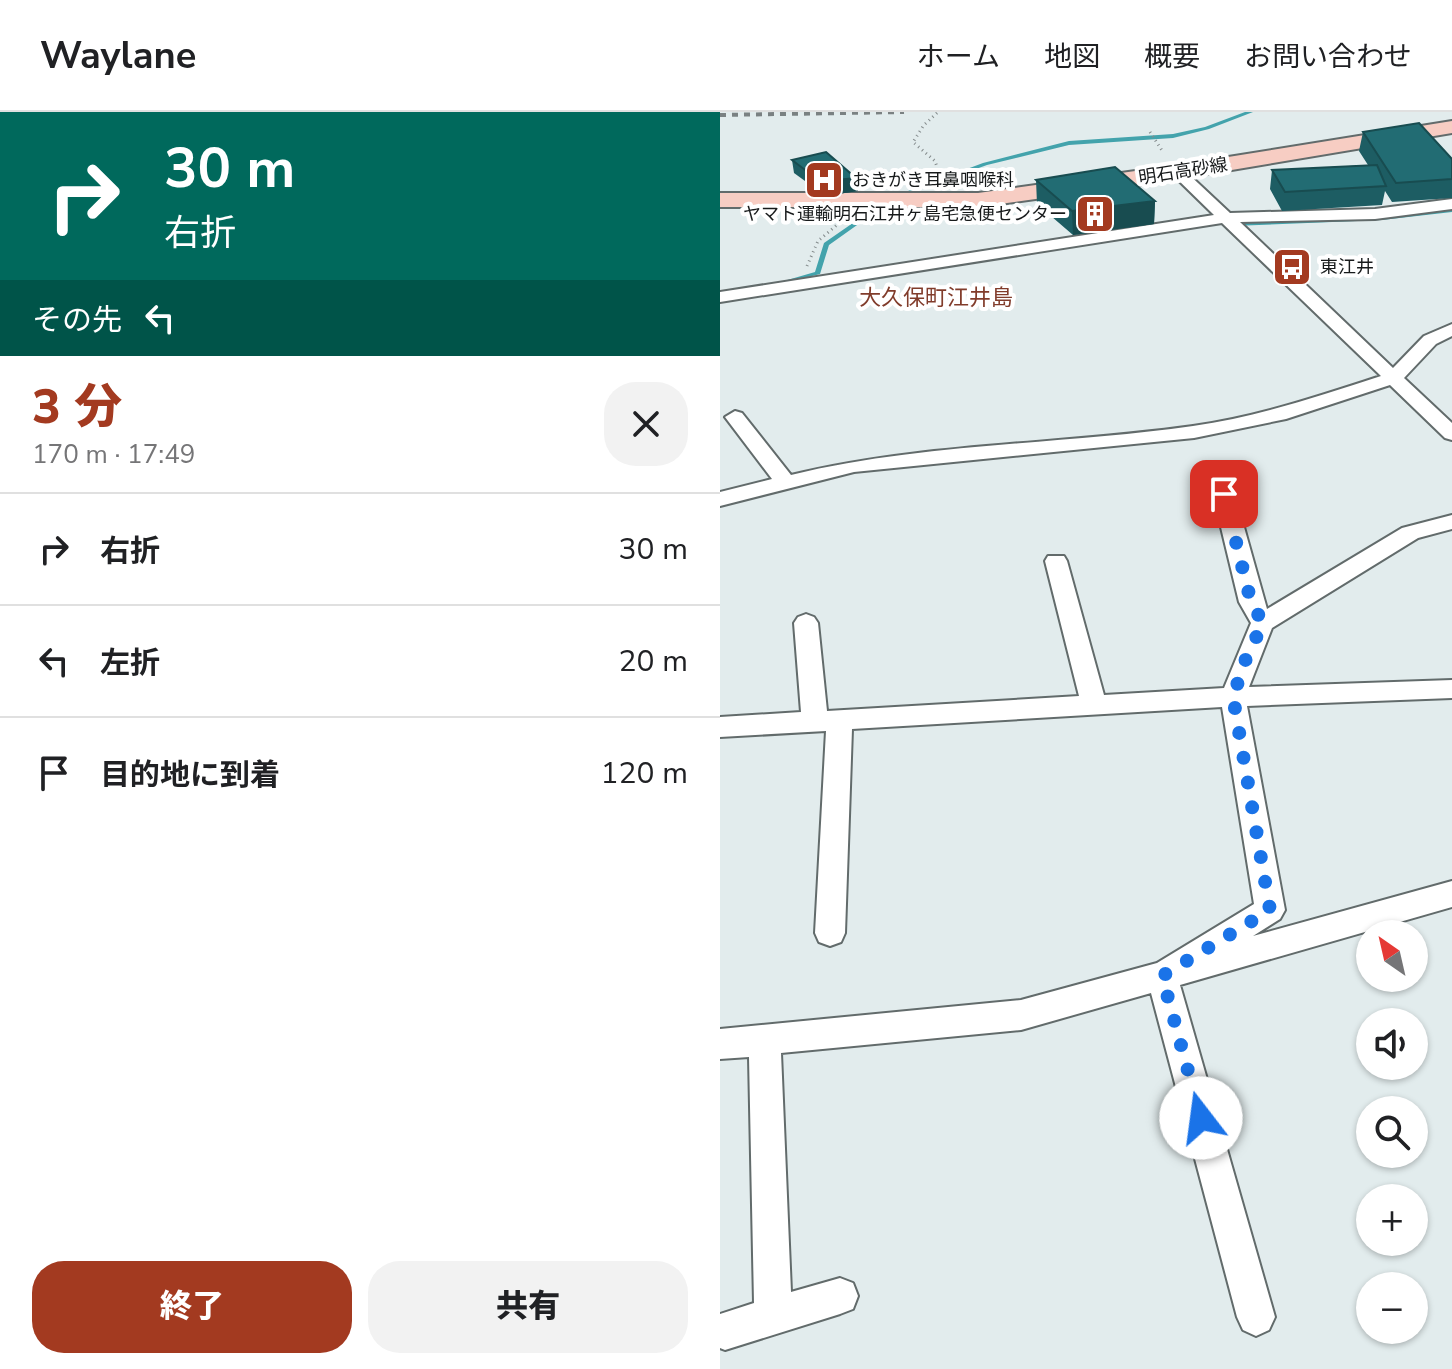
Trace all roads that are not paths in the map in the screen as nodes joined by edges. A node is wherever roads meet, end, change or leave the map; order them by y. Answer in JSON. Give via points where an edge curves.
{"nodes":[{"id":1,"x":1452,"y":127,"type":"edge"},
{"id":2,"x":1178,"y":172,"type":"junction"},
{"id":3,"x":720,"y":200,"type":"edge"},
{"id":4,"x":1452,"y":204,"type":"edge"},
{"id":5,"x":1225,"y":218,"type":"junction"},
{"id":6,"x":720,"y":297,"type":"edge"},
{"id":7,"x":1452,"y":329,"type":"edge"},
{"id":8,"x":1394,"y":378,"type":"junction"},
{"id":9,"x":735,"y":417,"type":"dead end"},
{"id":10,"x":1452,"y":434,"type":"edge"},
{"id":11,"x":1240,"y":477,"type":"dead end"},
{"id":12,"x":785,"y":482,"type":"junction"},
{"id":13,"x":720,"y":499,"type":"edge"},
{"id":14,"x":1452,"y":522,"type":"edge"},
{"id":15,"x":1056,"y":561,"type":"dead end"},
{"id":16,"x":806,"y":623,"type":"dead end"},
{"id":17,"x":1263,"y":623,"type":"junction"},
{"id":18,"x":1452,"y":689,"type":"edge"},
{"id":19,"x":1233,"y":697,"type":"junction"},
{"id":20,"x":1094,"y":705,"type":"junction"},
{"id":21,"x":827,"y":720,"type":"junction"},
{"id":22,"x":720,"y":727,"type":"edge"},
{"id":23,"x":1452,"y":894,"type":"edge"},
{"id":24,"x":830,"y":933,"type":"dead end"},
{"id":25,"x":1162,"y":976,"type":"junction"},
{"id":26,"x":765,"y":1039,"type":"junction"},
{"id":27,"x":720,"y":1044,"type":"edge"},
{"id":28,"x":840,"y":1296,"type":"dead end"},
{"id":29,"x":773,"y":1317,"type":"junction"},
{"id":30,"x":1256,"y":1317,"type":"dead end"},
{"id":31,"x":725,"y":1331,"type":"dead end"}],
"edges":[{"from":1,"to":2,"type":"main road","name":"明石高砂線"},
{"from":2,"to":3,"type":"main road","name":"明石高砂線","via":[[978,200]]},
{"from":2,"to":5,"type":"street"},
{"from":4,"to":5,"type":"street","via":[[1375,214]]},
{"from":5,"to":6,"type":"street"},
{"from":5,"to":8,"type":"street"},
{"from":7,"to":8,"type":"street","via":[[1430,340]]},
{"from":8,"to":10,"type":"street"},
{"from":8,"to":12,"type":"street","via":[[1279,415],[1194,432],[854,466]]},
{"from":9,"to":12,"type":"street"},
{"from":11,"to":17,"type":"street","via":[[1224,494],[1251,602]]},
{"from":12,"to":13,"type":"street"},
{"from":14,"to":17,"type":"street","via":[[1410,533]]},
{"from":15,"to":20,"type":"street"},
{"from":16,"to":21,"type":"street"},
{"from":17,"to":19,"type":"street"},
{"from":18,"to":19,"type":"street"},
{"from":19,"to":20,"type":"street"},
{"from":19,"to":25,"type":"street","via":[[1270,910]]},
{"from":20,"to":21,"type":"street"},
{"from":21,"to":22,"type":"street"},
{"from":21,"to":24,"type":"street"},
{"from":23,"to":25,"type":"street"},
{"from":25,"to":26,"type":"street","via":[[1021,1015]]},
{"from":25,"to":30,"type":"street"},
{"from":26,"to":27,"type":"street"},
{"from":26,"to":29,"type":"street"},
{"from":28,"to":29,"type":"street"},
{"from":29,"to":31,"type":"street"}]}
